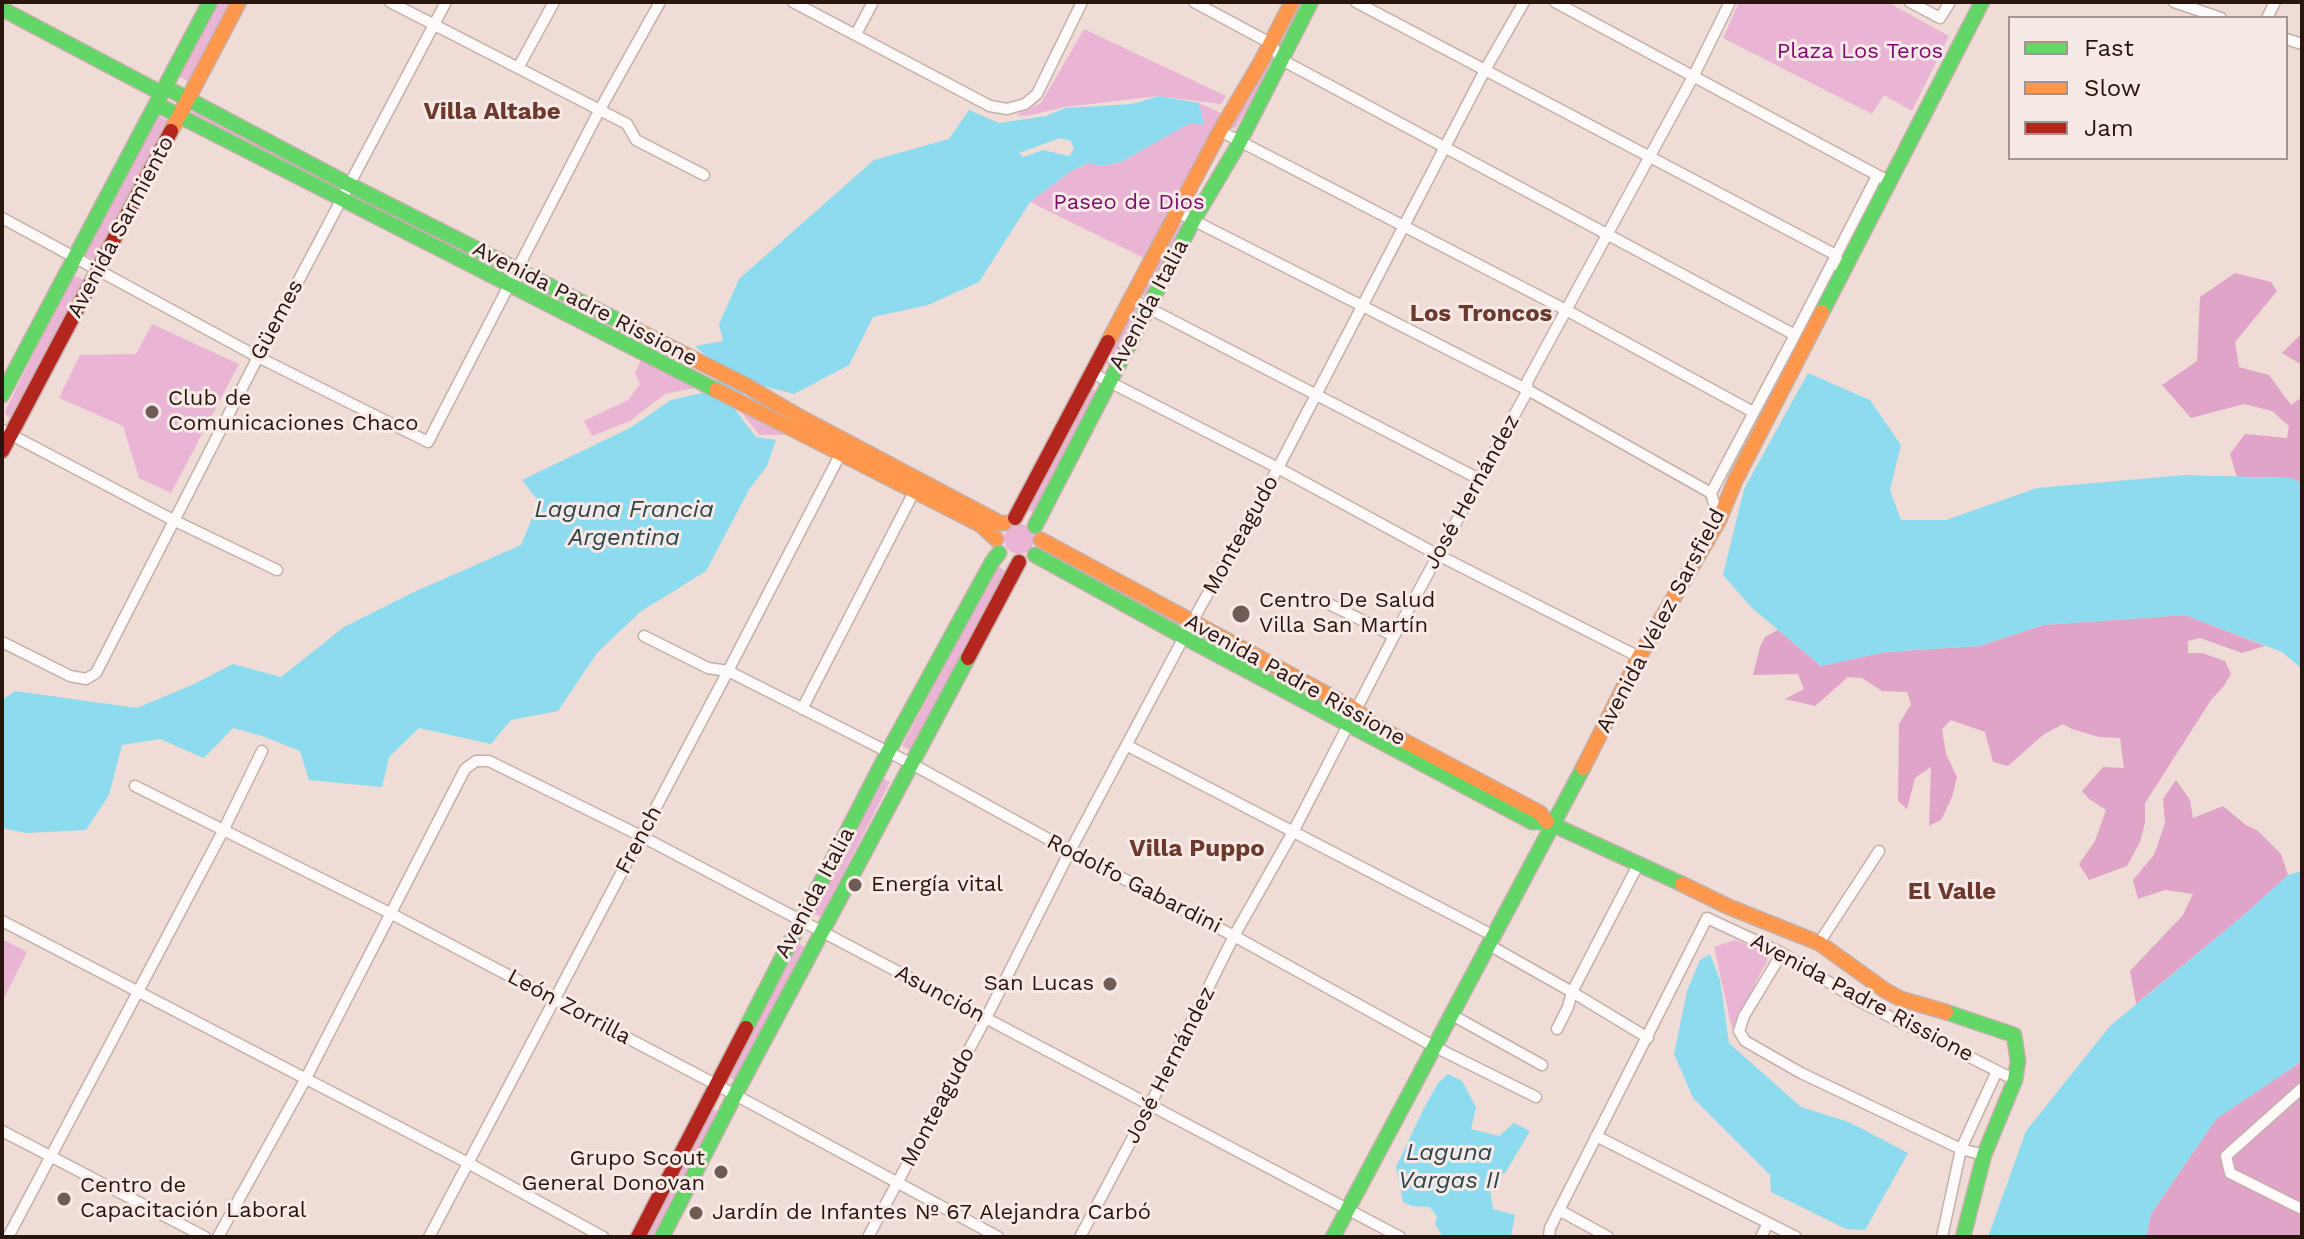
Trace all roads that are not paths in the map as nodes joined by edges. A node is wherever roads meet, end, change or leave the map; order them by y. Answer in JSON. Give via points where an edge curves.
{"nodes":[{"id":1,"x":5,"y":2,"type":"edge"},
{"id":2,"x":210,"y":2,"type":"edge"},
{"id":3,"x":239,"y":2,"type":"edge"},
{"id":4,"x":390,"y":2,"type":"edge"},
{"id":5,"x":446,"y":2,"type":"edge"},
{"id":6,"x":554,"y":2,"type":"edge"},
{"id":7,"x":660,"y":2,"type":"edge"},
{"id":8,"x":793,"y":2,"type":"edge"},
{"id":9,"x":873,"y":2,"type":"edge"},
{"id":10,"x":1082,"y":2,"type":"edge"},
{"id":11,"x":1194,"y":2,"type":"edge"},
{"id":12,"x":1292,"y":2,"type":"edge"},
{"id":13,"x":1311,"y":2,"type":"edge"},
{"id":14,"x":1356,"y":2,"type":"edge"},
{"id":15,"x":1524,"y":2,"type":"edge"},
{"id":16,"x":1555,"y":2,"type":"edge"},
{"id":17,"x":1730,"y":2,"type":"edge"},
{"id":18,"x":1910,"y":2,"type":"edge"},
{"id":19,"x":1950,"y":2,"type":"edge"},
{"id":20,"x":1982,"y":2,"type":"edge"},
{"id":21,"x":2174,"y":2,"type":"edge"},
{"id":22,"x":2,"y":9,"type":"edge"},
{"id":23,"x":2215,"y":16,"type":"edge"},
{"id":24,"x":433,"y":26,"type":"junction"},
{"id":25,"x":856,"y":34,"type":"junction"},
{"id":26,"x":1270,"y":43,"type":"junction"},
{"id":27,"x":1282,"y":60,"type":"junction"},
{"id":28,"x":518,"y":68,"type":"junction"},
{"id":29,"x":1485,"y":70,"type":"junction"},
{"id":30,"x":1694,"y":75,"type":"junction"},
{"id":31,"x":161,"y":95,"type":"junction"},
{"id":32,"x":188,"y":99,"type":"junction"},
{"id":33,"x":599,"y":111,"type":"junction"},
{"id":34,"x":180,"y":115,"type":"junction"},
{"id":35,"x":1220,"y":131,"type":"junction"},
{"id":36,"x":1239,"y":143,"type":"junction"},
{"id":37,"x":1446,"y":147,"type":"junction"},
{"id":38,"x":1649,"y":156,"type":"junction"},
{"id":39,"x":704,"y":175,"type":"dead end"},
{"id":40,"x":1884,"y":179,"type":"junction"},
{"id":41,"x":348,"y":184,"type":"junction"},
{"id":42,"x":342,"y":199,"type":"junction"},
{"id":43,"x":1177,"y":212,"type":"junction"},
{"id":44,"x":2,"y":218,"type":"edge"},
{"id":45,"x":1193,"y":221,"type":"junction"},
{"id":46,"x":1404,"y":227,"type":"junction"},
{"id":47,"x":1608,"y":233,"type":"junction"},
{"id":48,"x":1836,"y":255,"type":"junction"},
{"id":49,"x":75,"y":257,"type":"junction"},
{"id":50,"x":99,"y":270,"type":"junction"},
{"id":51,"x":517,"y":271,"type":"junction"},
{"id":52,"x":1843,"y":271,"type":"junction"},
{"id":53,"x":509,"y":285,"type":"junction"},
{"id":54,"x":1131,"y":299,"type":"junction"},
{"id":55,"x":1148,"y":307,"type":"junction"},
{"id":56,"x":1361,"y":307,"type":"junction"},
{"id":57,"x":1566,"y":310,"type":"junction"},
{"id":58,"x":1795,"y":335,"type":"junction"},
{"id":59,"x":258,"y":357,"type":"junction"},
{"id":60,"x":1092,"y":373,"type":"junction"},
{"id":61,"x":1109,"y":381,"type":"junction"},
{"id":62,"x":1528,"y":390,"type":"junction"},
{"id":63,"x":2,"y":395,"type":"edge"},
{"id":64,"x":1315,"y":395,"type":"junction"},
{"id":65,"x":1753,"y":412,"type":"junction"},
{"id":66,"x":6,"y":432,"type":"edge"},
{"id":67,"x":843,"y":448,"type":"junction"},
{"id":68,"x":2,"y":451,"type":"edge"},
{"id":69,"x":1278,"y":468,"type":"junction"},
{"id":70,"x":1479,"y":479,"type":"junction"},
{"id":71,"x":918,"y":486,"type":"junction"},
{"id":72,"x":1711,"y":493,"type":"junction"},
{"id":73,"x":173,"y":520,"type":"junction"},
{"id":74,"x":1010,"y":520,"type":"junction"},
{"id":75,"x":1719,"y":520,"type":"junction"},
{"id":76,"x":1038,"y":533,"type":"junction"},
{"id":77,"x":998,"y":546,"type":"junction"},
{"id":78,"x":1035,"y":555,"type":"junction"},
{"id":79,"x":1438,"y":555,"type":"junction"},
{"id":80,"x":1019,"y":562,"type":"junction"},
{"id":81,"x":277,"y":570,"type":"dead end"},
{"id":82,"x":1323,"y":601,"type":"dead end"},
{"id":83,"x":1192,"y":622,"type":"junction"},
{"id":84,"x":644,"y":636,"type":"dead end"},
{"id":85,"x":1394,"y":636,"type":"junction"},
{"id":86,"x":1184,"y":637,"type":"junction"},
{"id":87,"x":2,"y":642,"type":"edge"},
{"id":88,"x":1639,"y":657,"type":"junction"},
{"id":89,"x":728,"y":671,"type":"junction"},
{"id":90,"x":802,"y":709,"type":"junction"},
{"id":91,"x":1356,"y":710,"type":"junction"},
{"id":92,"x":1349,"y":725,"type":"junction"},
{"id":93,"x":1128,"y":746,"type":"junction"},
{"id":94,"x":262,"y":751,"type":"dead end"},
{"id":95,"x":888,"y":752,"type":"junction"},
{"id":96,"x":912,"y":764,"type":"junction"},
{"id":97,"x":135,"y":786,"type":"dead end"},
{"id":98,"x":1550,"y":824,"type":"junction"},
{"id":99,"x":1294,"y":830,"type":"junction"},
{"id":100,"x":223,"y":831,"type":"junction"},
{"id":101,"x":641,"y":836,"type":"junction"},
{"id":102,"x":1070,"y":851,"type":"junction"},
{"id":103,"x":1879,"y":851,"type":"dead end"},
{"id":104,"x":1639,"y":863,"type":"junction"},
{"id":105,"x":1729,"y":907,"type":"junction"},
{"id":106,"x":390,"y":913,"type":"junction"},
{"id":107,"x":2,"y":921,"type":"edge"},
{"id":108,"x":800,"y":921,"type":"junction"},
{"id":109,"x":1720,"y":924,"type":"junction"},
{"id":110,"x":822,"y":932,"type":"junction"},
{"id":111,"x":1234,"y":936,"type":"junction"},
{"id":112,"x":1491,"y":940,"type":"junction"},
{"id":113,"x":1819,"y":943,"type":"junction"},
{"id":114,"x":1782,"y":953,"type":"junction"},
{"id":115,"x":138,"y":992,"type":"junction"},
{"id":116,"x":1572,"y":992,"type":"junction"},
{"id":117,"x":554,"y":1000,"type":"junction"},
{"id":118,"x":1452,"y":1015,"type":"junction"},
{"id":119,"x":986,"y":1018,"type":"junction"},
{"id":120,"x":1557,"y":1029,"type":"dead end"},
{"id":121,"x":1648,"y":1038,"type":"junction"},
{"id":122,"x":1435,"y":1047,"type":"junction"},
{"id":123,"x":1542,"y":1065,"type":"dead end"},
{"id":124,"x":1997,"y":1071,"type":"junction"},
{"id":125,"x":305,"y":1080,"type":"junction"},
{"id":126,"x":2015,"y":1080,"type":"junction"},
{"id":127,"x":715,"y":1084,"type":"junction"},
{"id":128,"x":2302,"y":1088,"type":"edge"},
{"id":129,"x":735,"y":1095,"type":"junction"},
{"id":130,"x":1536,"y":1097,"type":"dead end"},
{"id":131,"x":1150,"y":1105,"type":"junction"},
{"id":132,"x":2,"y":1131,"type":"edge"},
{"id":133,"x":1596,"y":1136,"type":"junction"},
{"id":134,"x":1961,"y":1149,"type":"junction"},
{"id":135,"x":1984,"y":1155,"type":"junction"},
{"id":136,"x":50,"y":1157,"type":"junction"},
{"id":137,"x":468,"y":1163,"type":"junction"},
{"id":138,"x":897,"y":1182,"type":"junction"},
{"id":139,"x":1348,"y":1209,"type":"junction"},
{"id":140,"x":2302,"y":1209,"type":"edge"},
{"id":141,"x":1559,"y":1210,"type":"junction"},
{"id":142,"x":1768,"y":1223,"type":"junction"},
{"id":143,"x":8,"y":1237,"type":"edge"},
{"id":144,"x":205,"y":1237,"type":"edge"},
{"id":145,"x":218,"y":1237,"type":"edge"},
{"id":146,"x":429,"y":1237,"type":"edge"},
{"id":147,"x":603,"y":1237,"type":"edge"},
{"id":148,"x":638,"y":1237,"type":"edge"},
{"id":149,"x":662,"y":1237,"type":"edge"},
{"id":150,"x":868,"y":1237,"type":"edge"},
{"id":151,"x":998,"y":1237,"type":"edge"},
{"id":152,"x":1080,"y":1237,"type":"edge"},
{"id":153,"x":1333,"y":1237,"type":"edge"},
{"id":154,"x":1400,"y":1237,"type":"edge"},
{"id":155,"x":1549,"y":1237,"type":"edge"},
{"id":156,"x":1608,"y":1237,"type":"edge"},
{"id":157,"x":1761,"y":1237,"type":"edge"},
{"id":158,"x":1796,"y":1237,"type":"edge"},
{"id":159,"x":1942,"y":1237,"type":"edge"},
{"id":160,"x":1963,"y":1237,"type":"edge"}],
"edges":[{"from":1,"to":22,"type":"street"},
{"from":2,"to":31,"type":"main road","name":"Avenida Sarmiento"},
{"from":3,"to":32,"type":"main road","name":"Avenida Sarmiento"},
{"from":4,"to":24,"type":"street"},
{"from":5,"to":24,"type":"street","name":"Güemes"},
{"from":6,"to":28,"type":"street"},
{"from":7,"to":33,"type":"street"},
{"from":8,"to":25,"type":"street"},
{"from":9,"to":25,"type":"street"},
{"from":10,"to":25,"type":"street","via":[[1037,94],[1007,109],[990,106]]},
{"from":11,"to":26,"type":"street"},
{"from":12,"to":26,"type":"main road","name":"Avenida Italia"},
{"from":13,"to":27,"type":"main road","name":"Avenida Italia"},
{"from":14,"to":29,"type":"street"},
{"from":15,"to":29,"type":"street","name":"Monteagudo"},
{"from":16,"to":30,"type":"street"},
{"from":17,"to":30,"type":"street","name":"José Hernández"},
{"from":18,"to":19,"type":"street","via":[[1940,18]]},
{"from":20,"to":40,"type":"main road","name":"Avenida Vélez Sarsfield"},
{"from":21,"to":23,"type":"street"},
{"from":22,"to":31,"type":"main road"},
{"from":24,"to":28,"type":"street"},
{"from":24,"to":41,"type":"street","name":"Güemes"},
{"from":26,"to":27,"type":"street"},
{"from":26,"to":35,"type":"main road","name":"Avenida Italia"},
{"from":27,"to":36,"type":"main road","name":"Avenida Italia"},
{"from":27,"to":37,"type":"street"},
{"from":28,"to":33,"type":"street"},
{"from":29,"to":37,"type":"street","name":"Monteagudo"},
{"from":29,"to":38,"type":"street"},
{"from":30,"to":38,"type":"street","name":"José Hernández"},
{"from":30,"to":40,"type":"street"},
{"from":31,"to":32,"type":"main road","name":"Avenida Padre Rissione"},
{"from":31,"to":34,"type":"main road","name":"Avenida Padre Rissione"},
{"from":31,"to":49,"type":"main road","name":"Avenida Sarmiento"},
{"from":32,"to":34,"type":"main road","name":"Avenida Sarmiento"},
{"from":32,"to":41,"type":"main road","name":"Avenida Padre Rissione"},
{"from":33,"to":39,"type":"street","via":[[627,124],[636,140]]},
{"from":33,"to":51,"type":"street"},
{"from":34,"to":42,"type":"main road","name":"Avenida Padre Rissione"},
{"from":34,"to":50,"type":"main road","name":"Avenida Sarmiento"},
{"from":35,"to":36,"type":"street"},
{"from":35,"to":43,"type":"main road","name":"Avenida Italia"},
{"from":36,"to":45,"type":"main road","name":"Avenida Italia"},
{"from":36,"to":46,"type":"street"},
{"from":37,"to":46,"type":"street","name":"Monteagudo"},
{"from":37,"to":47,"type":"street"},
{"from":38,"to":47,"type":"street","name":"José Hernández"},
{"from":38,"to":48,"type":"street"},
{"from":40,"to":48,"type":"street","name":"Avenida Vélez Sarsfield"},
{"from":40,"to":52,"type":"main road","name":"Avenida Vélez Sarsfield"},
{"from":41,"to":42,"type":"street","name":"Güemes"},
{"from":41,"to":51,"type":"main road","name":"Avenida Padre Rissione"},
{"from":42,"to":53,"type":"main road","name":"Avenida Padre Rissione"},
{"from":42,"to":59,"type":"street","name":"Güemes"},
{"from":43,"to":45,"type":"street"},
{"from":43,"to":54,"type":"main road","name":"Avenida Italia"},
{"from":44,"to":49,"type":"street"},
{"from":45,"to":55,"type":"main road","name":"Avenida Italia"},
{"from":45,"to":56,"type":"street"},
{"from":46,"to":56,"type":"street","name":"Monteagudo"},
{"from":46,"to":57,"type":"street"},
{"from":47,"to":57,"type":"street","name":"José Hernández"},
{"from":47,"to":58,"type":"street"},
{"from":48,"to":52,"type":"street"},
{"from":48,"to":58,"type":"street","name":"Avenida Vélez Sarsfield"},
{"from":49,"to":50,"type":"street"},
{"from":49,"to":63,"type":"main road","name":"Avenida Sarmiento"},
{"from":50,"to":59,"type":"street"},
{"from":50,"to":66,"type":"main road","name":"Avenida Sarmiento"},
{"from":51,"to":53,"type":"street"},
{"from":51,"to":67,"type":"main road","name":"Avenida Padre Rissione","via":[[747,386]]},
{"from":52,"to":75,"type":"main road","name":"Avenida Vélez Sarsfield"},
{"from":53,"to":59,"type":"street","via":[[428,442]]},
{"from":53,"to":67,"type":"main road","name":"Avenida Padre Rissione","via":[[740,403]]},
{"from":54,"to":55,"type":"street"},
{"from":54,"to":60,"type":"main road","name":"Avenida Italia"},
{"from":55,"to":61,"type":"main road","name":"Avenida Italia"},
{"from":55,"to":64,"type":"street"},
{"from":56,"to":62,"type":"street"},
{"from":56,"to":64,"type":"street","name":"Monteagudo"},
{"from":57,"to":62,"type":"street","name":"José Hernández","via":[[1527,382]]},
{"from":57,"to":65,"type":"street"},
{"from":58,"to":65,"type":"street","name":"Avenida Vélez Sarsfield"},
{"from":59,"to":73,"type":"street","name":"Güemes"},
{"from":60,"to":61,"type":"street"},
{"from":60,"to":74,"type":"main road","name":"Avenida Italia"},
{"from":61,"to":69,"type":"street"},
{"from":61,"to":76,"type":"main road","name":"Avenida Italia"},
{"from":62,"to":70,"type":"street","name":"José Hernández"},
{"from":62,"to":72,"type":"street"},
{"from":64,"to":69,"type":"street","name":"Monteagudo"},
{"from":64,"to":70,"type":"street"},
{"from":65,"to":72,"type":"street","name":"Avenida Vélez Sarsfield"},
{"from":66,"to":68,"type":"main road","name":"Avenida Sarmiento"},
{"from":66,"to":73,"type":"street"},
{"from":67,"to":71,"type":"main road","name":"Avenida Padre Rissione"},
{"from":67,"to":89,"type":"street","name":"French"},
{"from":69,"to":79,"type":"street"},
{"from":69,"to":83,"type":"street","name":"Monteagudo"},
{"from":70,"to":79,"type":"street","name":"José Hernández"},
{"from":71,"to":74,"type":"main road","name":"Avenida Padre Rissione","via":[[1000,523]]},
{"from":71,"to":77,"type":"main road","name":"Avenida Padre Rissione","via":[[981,525]]},
{"from":71,"to":90,"type":"street"},
{"from":72,"to":75,"type":"street"},
{"from":73,"to":81,"type":"street"},
{"from":73,"to":87,"type":"street","name":"Güemes","via":[[96,673],[86,679],[70,676]]},
{"from":74,"to":76,"type":"main road","via":[[1025,519]]},
{"from":74,"to":77,"type":"main road","via":[[999,529]]},
{"from":75,"to":88,"type":"main road","name":"Avenida Vélez Sarsfield"},
{"from":76,"to":78,"type":"main road"},
{"from":76,"to":83,"type":"main road","name":"Avenida Padre Rissione"},
{"from":77,"to":80,"type":"main road","via":[[1008,560]]},
{"from":77,"to":95,"type":"main road","name":"Avenida Italia"},
{"from":78,"to":80,"type":"main road"},
{"from":78,"to":86,"type":"main road","name":"Avenida Padre Rissione"},
{"from":79,"to":85,"type":"street","name":"José Hernández"},
{"from":79,"to":88,"type":"street"},
{"from":80,"to":96,"type":"main road","name":"Avenida Italia"},
{"from":82,"to":85,"type":"street"},
{"from":83,"to":86,"type":"street","name":"Monteagudo"},
{"from":83,"to":91,"type":"main road","name":"Avenida Padre Rissione"},
{"from":84,"to":89,"type":"street","name":"Rodolfo Gabardini","via":[[708,668]]},
{"from":85,"to":91,"type":"street","name":"José Hernández"},
{"from":86,"to":92,"type":"main road","name":"Avenida Padre Rissione"},
{"from":86,"to":93,"type":"street","name":"Monteagudo"},
{"from":88,"to":98,"type":"main road","name":"Avenida Vélez Sarsfield"},
{"from":89,"to":90,"type":"street","name":"Rodolfo Gabardini"},
{"from":89,"to":101,"type":"street","name":"French"},
{"from":90,"to":95,"type":"street","name":"Rodolfo Gabardini"},
{"from":91,"to":92,"type":"street","name":"José Hernández"},
{"from":91,"to":98,"type":"main road","name":"Avenida Padre Rissione","via":[[1372,724],[1540,813]]},
{"from":92,"to":98,"type":"main road","name":"Avenida Padre Rissione","via":[[1532,822]]},
{"from":92,"to":99,"type":"street","name":"José Hernández"},
{"from":93,"to":99,"type":"street"},
{"from":93,"to":102,"type":"street","name":"Monteagudo"},
{"from":94,"to":100,"type":"street"},
{"from":95,"to":96,"type":"street","name":"Rodolfo Gabardini"},
{"from":95,"to":108,"type":"main road","name":"Avenida Italia"},
{"from":96,"to":102,"type":"street","name":"Rodolfo Gabardini"},
{"from":96,"to":110,"type":"main road","name":"Avenida Italia"},
{"from":97,"to":100,"type":"street","name":"León Zorrilla"},
{"from":98,"to":104,"type":"main road","name":"Avenida Padre Rissione"},
{"from":98,"to":112,"type":"main road","name":"Avenida Vélez Sarsfield"},
{"from":99,"to":111,"type":"street","name":"José Hernández"},
{"from":99,"to":112,"type":"street"},
{"from":100,"to":106,"type":"street","name":"León Zorrilla"},
{"from":100,"to":115,"type":"street"},
{"from":101,"to":106,"type":"street","name":"Asunción","via":[[489,761],[476,761],[465,769]]},
{"from":101,"to":108,"type":"street","name":"Asunción"},
{"from":101,"to":117,"type":"street","name":"French"},
{"from":102,"to":111,"type":"street","name":"Rodolfo Gabardini"},
{"from":102,"to":119,"type":"street","name":"Monteagudo"},
{"from":103,"to":113,"type":"street"},
{"from":104,"to":105,"type":"main road","name":"Avenida Padre Rissione"},
{"from":104,"to":116,"type":"street"},
{"from":105,"to":109,"type":"street"},
{"from":105,"to":113,"type":"main road","name":"Avenida Padre Rissione"},
{"from":106,"to":117,"type":"street","name":"León Zorrilla"},
{"from":106,"to":125,"type":"street"},
{"from":107,"to":115,"type":"street"},
{"from":108,"to":110,"type":"street","name":"Asunción"},
{"from":108,"to":127,"type":"main road","name":"Avenida Italia"},
{"from":109,"to":114,"type":"street","name":"Avenida Padre Rissione"},
{"from":109,"to":121,"type":"street","name":"Avenida Padre Rissione","via":[[1707,918]]},
{"from":110,"to":119,"type":"street","name":"Asunción"},
{"from":110,"to":129,"type":"main road","name":"Avenida Italia"},
{"from":111,"to":122,"type":"street","name":"Rodolfo Gabardini"},
{"from":111,"to":131,"type":"street","name":"José Hernández"},
{"from":112,"to":116,"type":"street"},
{"from":112,"to":118,"type":"main road","name":"Avenida Vélez Sarsfield"},
{"from":113,"to":126,"type":"main road","name":"Avenida Padre Rissione","via":[[1901,999],[2014,1035]]},
{"from":114,"to":124,"type":"street","name":"Avenida Padre Rissione","via":[[1859,1001]]},
{"from":114,"to":134,"type":"street","via":[[1744,1016],[1739,1031],[1745,1041]]},
{"from":115,"to":125,"type":"street"},
{"from":115,"to":136,"type":"street"},
{"from":116,"to":120,"type":"street"},
{"from":116,"to":121,"type":"street"},
{"from":117,"to":127,"type":"street","name":"León Zorrilla"},
{"from":117,"to":137,"type":"street","name":"French"},
{"from":118,"to":122,"type":"main road","name":"Avenida Vélez Sarsfield"},
{"from":118,"to":123,"type":"street"},
{"from":119,"to":131,"type":"street","name":"Asunción"},
{"from":119,"to":138,"type":"street","name":"Monteagudo"},
{"from":121,"to":133,"type":"street"},
{"from":122,"to":130,"type":"street","name":"Rodolfo Gabardini"},
{"from":122,"to":139,"type":"main road","name":"Avenida Vélez Sarsfield"},
{"from":124,"to":126,"type":"street","name":"Avenida Padre Rissione"},
{"from":124,"to":134,"type":"street"},
{"from":125,"to":137,"type":"street"},
{"from":125,"to":145,"type":"street"},
{"from":126,"to":135,"type":"main road"},
{"from":127,"to":129,"type":"street","name":"León Zorrilla"},
{"from":127,"to":148,"type":"main road","name":"Avenida Italia"},
{"from":128,"to":140,"type":"street","via":[[2226,1156],[2230,1173]]},
{"from":129,"to":138,"type":"street","name":"León Zorrilla"},
{"from":129,"to":149,"type":"main road","name":"Avenida Italia"},
{"from":131,"to":139,"type":"street","name":"Asunción"},
{"from":131,"to":152,"type":"street","name":"José Hernández"},
{"from":132,"to":136,"type":"street"},
{"from":133,"to":141,"type":"street"},
{"from":133,"to":142,"type":"street"},
{"from":134,"to":135,"type":"street"},
{"from":134,"to":159,"type":"street"},
{"from":135,"to":160,"type":"main road"},
{"from":136,"to":143,"type":"street"},
{"from":136,"to":144,"type":"street"},
{"from":137,"to":146,"type":"street","name":"French"},
{"from":137,"to":147,"type":"street"},
{"from":138,"to":150,"type":"street","name":"Monteagudo"},
{"from":138,"to":151,"type":"street","name":"León Zorrilla"},
{"from":139,"to":153,"type":"main road","name":"Avenida Vélez Sarsfield"},
{"from":139,"to":154,"type":"street","name":"Asunción"},
{"from":141,"to":155,"type":"street"},
{"from":141,"to":156,"type":"street"},
{"from":142,"to":157,"type":"street"},
{"from":142,"to":158,"type":"street"}]}
